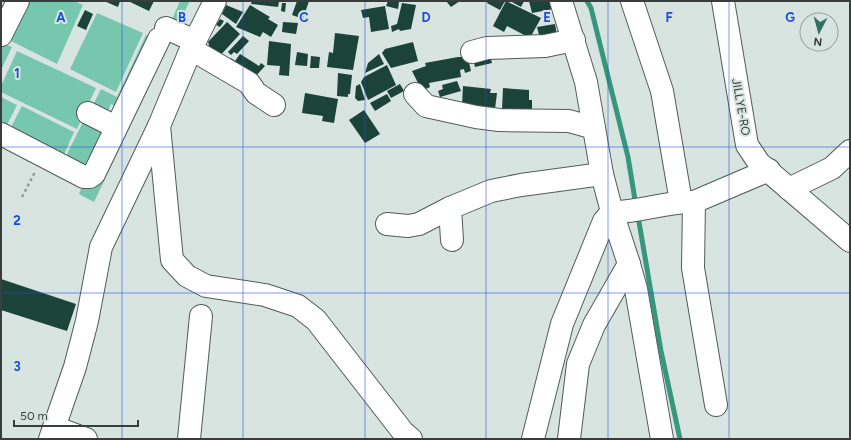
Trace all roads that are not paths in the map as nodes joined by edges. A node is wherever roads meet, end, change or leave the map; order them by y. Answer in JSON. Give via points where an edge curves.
{"nodes":[{"id":1,"x":18,"y":1,"type":"edge"},
{"id":2,"x":215,"y":1,"type":"edge"},
{"id":3,"x":561,"y":1,"type":"edge"},
{"id":4,"x":632,"y":1,"type":"edge"},
{"id":5,"x":722,"y":1,"type":"edge"},
{"id":6,"x":1,"y":35,"type":"edge"},
{"id":7,"x":574,"y":40,"type":"junction"},
{"id":8,"x":193,"y":45,"type":"junction"},
{"id":9,"x":472,"y":52,"type":"dead end"},
{"id":10,"x":416,"y":94,"type":"dead end"},
{"id":11,"x":274,"y":105,"type":"dead end"},
{"id":12,"x":88,"y":113,"type":"dead end"},
{"id":13,"x":159,"y":126,"type":"junction"},
{"id":14,"x":116,"y":127,"type":"junction"},
{"id":15,"x":594,"y":128,"type":"junction"},
{"id":16,"x":1,"y":134,"type":"edge"},
{"id":17,"x":850,"y":151,"type":"edge"},
{"id":18,"x":769,"y":170,"type":"junction"},
{"id":19,"x":602,"y":174,"type":"junction"},
{"id":20,"x":789,"y":189,"type":"junction"},
{"id":21,"x":687,"y":202,"type":"junction"},
{"id":22,"x":450,"y":208,"type":"junction"},
{"id":23,"x":618,"y":212,"type":"junction"},
{"id":24,"x":386,"y":224,"type":"dead end"},
{"id":25,"x":452,"y":240,"type":"dead end"},
{"id":26,"x":850,"y":241,"type":"edge"},
{"id":27,"x":629,"y":264,"type":"junction"},
{"id":28,"x":201,"y":316,"type":"dead end"},
{"id":29,"x":716,"y":406,"type":"dead end"},
{"id":30,"x":52,"y":433,"type":"edge"},
{"id":31,"x":86,"y":439,"type":"edge"},
{"id":32,"x":189,"y":439,"type":"edge"},
{"id":33,"x":411,"y":439,"type":"edge"},
{"id":34,"x":533,"y":439,"type":"edge"},
{"id":35,"x":569,"y":439,"type":"edge"},
{"id":36,"x":662,"y":439,"type":"edge"}],
"edges":[{"from":1,"to":6,"type":"street"},
{"from":2,"to":8,"type":"street"},
{"from":3,"to":7,"type":"street"},
{"from":4,"to":21,"type":"street","via":[[662,91]]},
{"from":5,"to":18,"type":"street","name":"JILLYE-RO","via":[[747,145],[759,163]]},
{"from":7,"to":9,"type":"street","via":[[545,46],[487,48]]},
{"from":7,"to":15,"type":"street","via":[[586,82]]},
{"from":8,"to":11,"type":"street","via":[[249,83],[256,93]]},
{"from":8,"to":13,"type":"street"},
{"from":8,"to":14,"type":"street","via":[[162,33]]},
{"from":10,"to":15,"type":"street","via":[[426,106],[476,117],[499,120],[569,121]]},
{"from":12,"to":14,"type":"street"},
{"from":13,"to":30,"type":"street","via":[[101,247],[75,367]]},
{"from":13,"to":33,"type":"street","via":[[172,260],[187,276],[206,286],[265,295],[298,306],[316,320]]},
{"from":14,"to":16,"type":"street","via":[[94,174],[90,177],[84,177]]},
{"from":15,"to":19,"type":"street"},
{"from":17,"to":20,"type":"street","via":[[832,168]]},
{"from":18,"to":20,"type":"street","name":"JILLYE-RO"},
{"from":18,"to":21,"type":"street"},
{"from":19,"to":22,"type":"street","via":[[491,191]]},
{"from":19,"to":23,"type":"street"},
{"from":20,"to":26,"type":"street","name":"JILLYE-RO"},
{"from":21,"to":23,"type":"street"},
{"from":21,"to":29,"type":"street","via":[[693,268]]},
{"from":22,"to":24,"type":"street","via":[[419,224]]},
{"from":22,"to":25,"type":"street"},
{"from":23,"to":27,"type":"street"},
{"from":23,"to":34,"type":"street","via":[[604,221],[562,324]]},
{"from":27,"to":35,"type":"street","via":[[594,325],[578,364]]},
{"from":27,"to":36,"type":"street","via":[[636,289]]},
{"from":28,"to":32,"type":"street"},
{"from":30,"to":31,"type":"street"}]}
